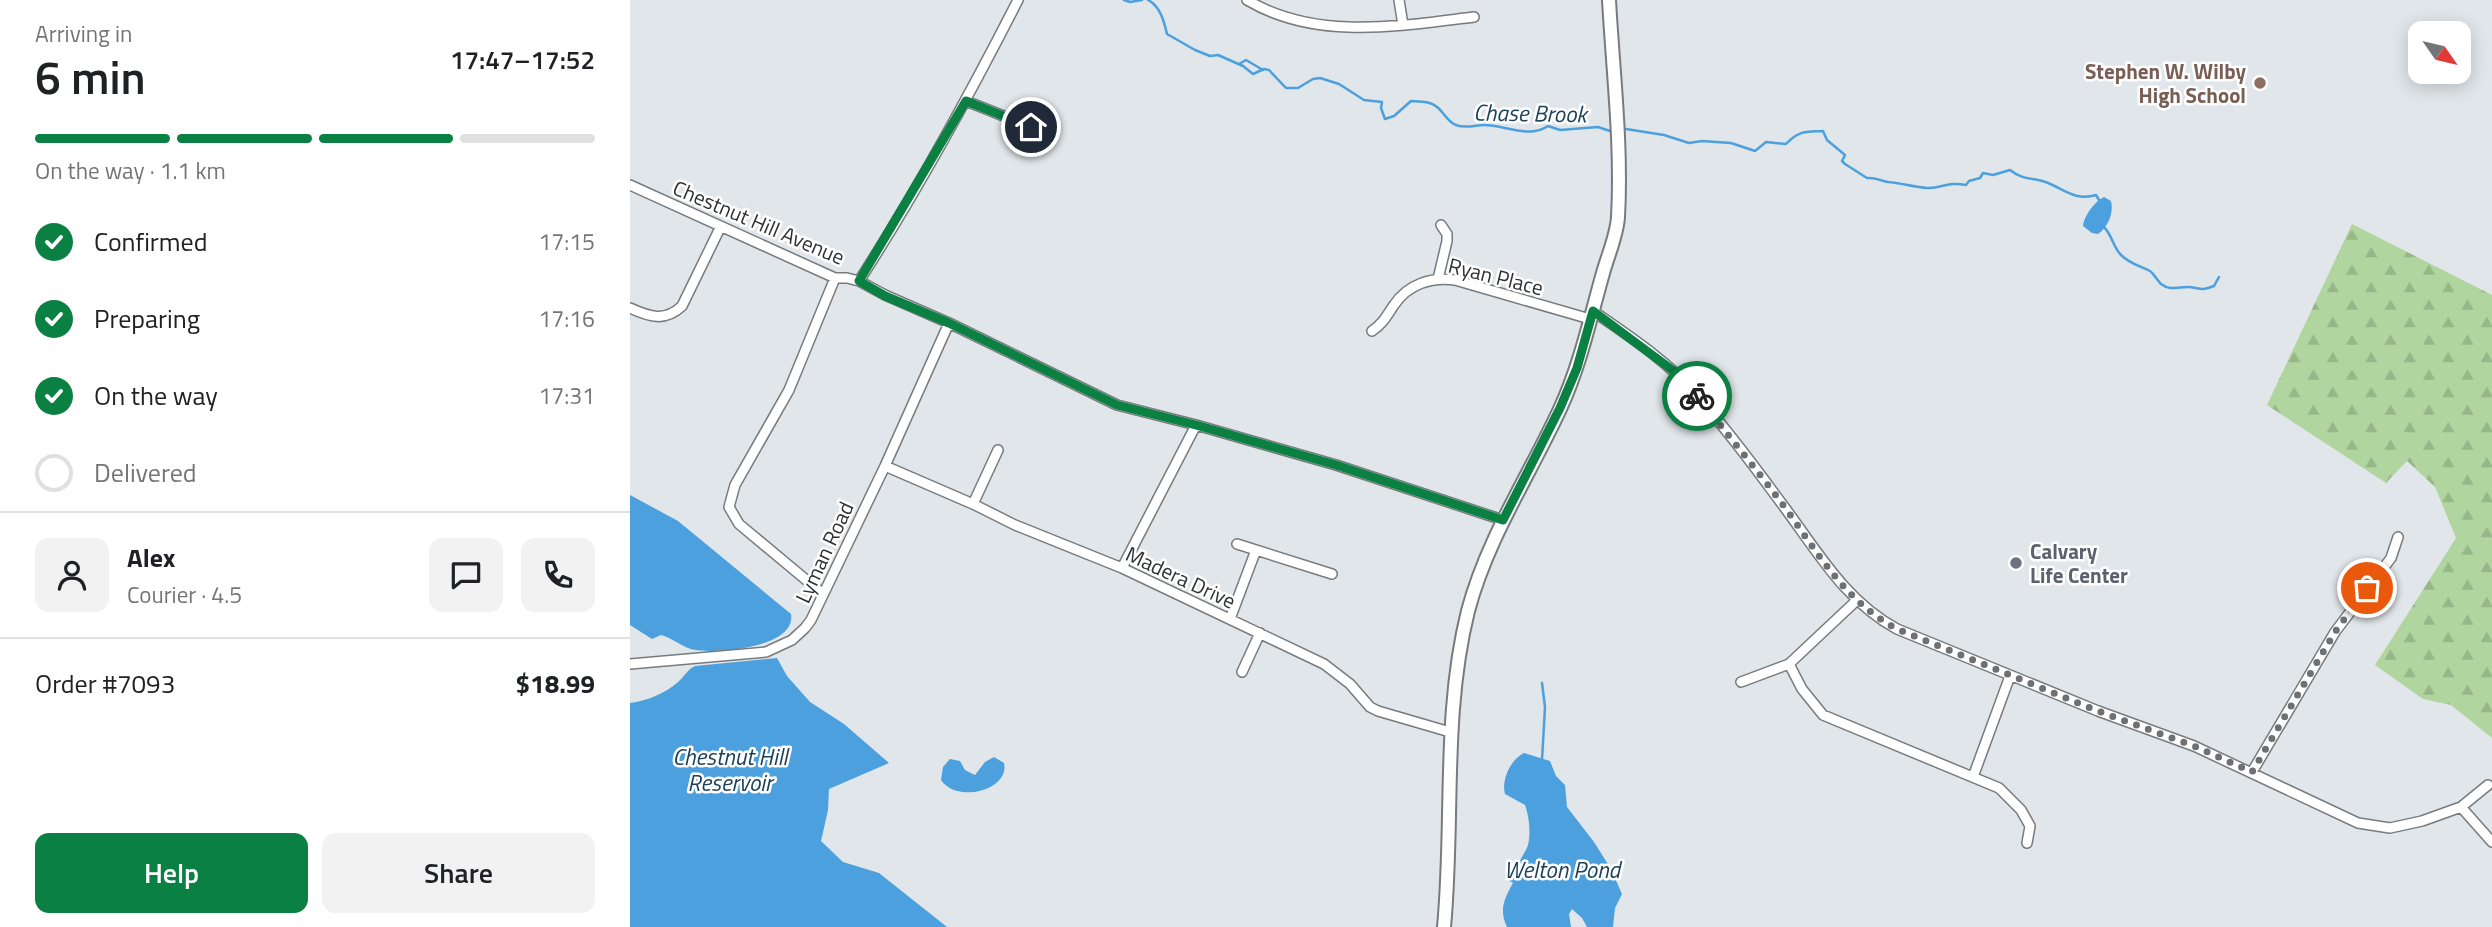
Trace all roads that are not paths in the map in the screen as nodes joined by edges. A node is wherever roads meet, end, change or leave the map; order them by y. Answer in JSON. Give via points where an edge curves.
{"nodes":[{"id":1,"x":1018,"y":0,"type":"edge"},
{"id":2,"x":1247,"y":0,"type":"edge"},
{"id":3,"x":1399,"y":0,"type":"edge"},
{"id":4,"x":1609,"y":0,"type":"edge"},
{"id":5,"x":1474,"y":17,"type":"dead end"},
{"id":6,"x":1403,"y":25,"type":"junction"},
{"id":7,"x":966,"y":101,"type":"junction"},
{"id":8,"x":1031,"y":127,"type":"dead end"},
{"id":9,"x":630,"y":185,"type":"edge"},
{"id":10,"x":1441,"y":225,"type":"dead end"},
{"id":11,"x":720,"y":228,"type":"junction"},
{"id":12,"x":835,"y":278,"type":"junction"},
{"id":13,"x":1438,"y":279,"type":"junction"},
{"id":14,"x":859,"y":281,"type":"junction"},
{"id":15,"x":630,"y":308,"type":"edge"},
{"id":16,"x":1592,"y":315,"type":"junction"},
{"id":17,"x":949,"y":323,"type":"junction"},
{"id":18,"x":1372,"y":331,"type":"dead end"},
{"id":19,"x":1196,"y":425,"type":"junction"},
{"id":20,"x":998,"y":450,"type":"dead end"},
{"id":21,"x":885,"y":466,"type":"junction"},
{"id":22,"x":973,"y":504,"type":"junction"},
{"id":23,"x":1503,"y":520,"type":"junction"},
{"id":24,"x":2399,"y":537,"type":"dead end"},
{"id":25,"x":1237,"y":544,"type":"dead end"},
{"id":26,"x":1256,"y":550,"type":"junction"},
{"id":27,"x":1122,"y":568,"type":"junction"},
{"id":28,"x":1332,"y":574,"type":"dead end"},
{"id":29,"x":823,"y":594,"type":"junction"},
{"id":30,"x":1856,"y":601,"type":"junction"},
{"id":31,"x":1230,"y":620,"type":"junction"},
{"id":32,"x":1260,"y":634,"type":"junction"},
{"id":33,"x":630,"y":664,"type":"edge"},
{"id":34,"x":1789,"y":664,"type":"junction"},
{"id":35,"x":1242,"y":672,"type":"dead end"},
{"id":36,"x":2010,"y":676,"type":"junction"},
{"id":37,"x":1741,"y":682,"type":"dead end"},
{"id":38,"x":1450,"y":732,"type":"junction"},
{"id":39,"x":2252,"y":772,"type":"junction"},
{"id":40,"x":1973,"y":776,"type":"junction"},
{"id":41,"x":2488,"y":785,"type":"dead end"},
{"id":42,"x":2462,"y":807,"type":"junction"},
{"id":43,"x":2492,"y":842,"type":"edge"},
{"id":44,"x":2027,"y":843,"type":"dead end"},
{"id":45,"x":1444,"y":927,"type":"edge"}],
"edges":[{"from":1,"to":7,"type":"street"},
{"from":2,"to":6,"type":"street","via":[[1266,11],[1350,29]]},
{"from":3,"to":6,"type":"street"},
{"from":4,"to":16,"type":"main road","via":[[1618,220]]},
{"from":5,"to":6,"type":"street"},
{"from":7,"to":8,"type":"street"},
{"from":7,"to":14,"type":"street"},
{"from":9,"to":11,"type":"street","name":"Chestnut Hill Avenue"},
{"from":10,"to":13,"type":"street","via":[[1447,241]]},
{"from":11,"to":12,"type":"street","name":"Chestnut Hill Avenue"},
{"from":11,"to":15,"type":"street","via":[[676,312],[659,318]]},
{"from":12,"to":14,"type":"street","name":"Chestnut Hill Avenue"},
{"from":12,"to":29,"type":"street","via":[[789,390],[735,485],[729,507],[739,524]]},
{"from":13,"to":16,"type":"street","name":"Ryan Place"},
{"from":13,"to":18,"type":"street","name":"Ryan Place","via":[[1404,293]]},
{"from":14,"to":17,"type":"street","name":"Chestnut Hill Avenue"},
{"from":16,"to":23,"type":"main road","via":[[1560,408]]},
{"from":16,"to":30,"type":"street","name":"Ryan Place","via":[[1659,359],[1693,390]]},
{"from":17,"to":19,"type":"street","name":"Chestnut Hill Avenue","via":[[1117,405]]},
{"from":17,"to":21,"type":"street","name":"Lyman Road"},
{"from":19,"to":23,"type":"street","name":"Chestnut Hill Avenue"},
{"from":19,"to":27,"type":"street"},
{"from":20,"to":22,"type":"street"},
{"from":21,"to":22,"type":"street","name":"Madera Drive"},
{"from":21,"to":29,"type":"street","name":"Lyman Road"},
{"from":22,"to":27,"type":"street","name":"Madera Drive"},
{"from":23,"to":38,"type":"main road","via":[[1469,610]]},
{"from":24,"to":39,"type":"street","via":[[2391,558],[2335,632]]},
{"from":25,"to":26,"type":"street"},
{"from":26,"to":28,"type":"street"},
{"from":26,"to":31,"type":"street"},
{"from":27,"to":31,"type":"street","name":"Madera Drive"},
{"from":29,"to":33,"type":"street","name":"Lyman Road","via":[[805,628],[776,649]]},
{"from":30,"to":34,"type":"street"},
{"from":30,"to":36,"type":"street","name":"Ryan Place","via":[[1897,629]]},
{"from":31,"to":32,"type":"street","name":"Madera Drive"},
{"from":32,"to":35,"type":"street"},
{"from":32,"to":38,"type":"street","name":"Madera Drive","via":[[1324,664],[1370,707]]},
{"from":34,"to":37,"type":"street"},
{"from":34,"to":40,"type":"street","via":[[1823,715]]},
{"from":36,"to":39,"type":"street","name":"Ryan Place"},
{"from":36,"to":40,"type":"street"},
{"from":38,"to":45,"type":"main road"},
{"from":39,"to":42,"type":"street","name":"Ryan Place","via":[[2371,826],[2390,828]]},
{"from":40,"to":44,"type":"street","via":[[1998,788],[2021,810],[2030,826]]},
{"from":41,"to":42,"type":"street"},
{"from":42,"to":43,"type":"street"}]}
